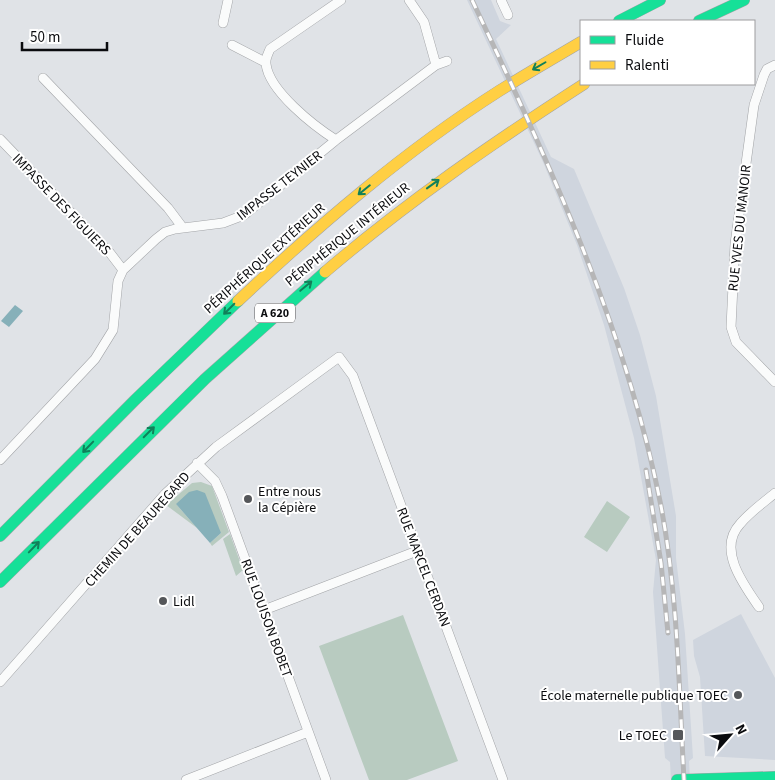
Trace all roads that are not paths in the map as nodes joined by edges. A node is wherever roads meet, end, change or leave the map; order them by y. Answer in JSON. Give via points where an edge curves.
{"nodes":[{"id":1,"x":228,"y":0,"type":"edge"},
{"id":2,"x":341,"y":0,"type":"edge"},
{"id":3,"x":409,"y":0,"type":"edge"},
{"id":4,"x":501,"y":0,"type":"edge"},
{"id":5,"x":660,"y":0,"type":"edge"},
{"id":6,"x":744,"y":0,"type":"edge"},
{"id":7,"x":508,"y":15,"type":"dead end"},
{"id":8,"x":620,"y":20,"type":"edge"},
{"id":9,"x":701,"y":20,"type":"edge"},
{"id":10,"x":223,"y":23,"type":"dead end"},
{"id":11,"x":580,"y":43,"type":"edge"},
{"id":12,"x":232,"y":45,"type":"dead end"},
{"id":13,"x":447,"y":61,"type":"dead end"},
{"id":14,"x":265,"y":62,"type":"junction"},
{"id":15,"x":436,"y":65,"type":"junction"},
{"id":16,"x":775,"y":65,"type":"edge"},
{"id":17,"x":43,"y":78,"type":"dead end"},
{"id":18,"x":582,"y":85,"type":"edge"},
{"id":19,"x":0,"y":139,"type":"edge"},
{"id":20,"x":336,"y":140,"type":"junction"},
{"id":21,"x":182,"y":228,"type":"junction"},
{"id":22,"x":123,"y":270,"type":"junction"},
{"id":23,"x":339,"y":357,"type":"joint"},
{"id":24,"x":775,"y":382,"type":"edge"},
{"id":25,"x":0,"y":460,"type":"edge"},
{"id":26,"x":197,"y":463,"type":"junction"},
{"id":27,"x":775,"y":493,"type":"edge"},
{"id":28,"x":0,"y":536,"type":"edge"},
{"id":29,"x":417,"y":551,"type":"junction"},
{"id":30,"x":0,"y":582,"type":"edge"},
{"id":31,"x":759,"y":607,"type":"dead end"},
{"id":32,"x":264,"y":610,"type":"junction"},
{"id":33,"x":0,"y":682,"type":"edge"},
{"id":34,"x":308,"y":732,"type":"junction"},
{"id":35,"x":775,"y":777,"type":"edge"},
{"id":36,"x":186,"y":780,"type":"edge"},
{"id":37,"x":326,"y":780,"type":"edge"},
{"id":38,"x":503,"y":780,"type":"edge"},
{"id":39,"x":677,"y":780,"type":"edge"}],
"edges":[{"from":1,"to":10,"type":"street"},
{"from":2,"to":14,"type":"street","via":[[270,49]]},
{"from":3,"to":15,"type":"street","via":[[424,22]]},
{"from":4,"to":7,"type":"street"},
{"from":5,"to":8,"type":"main road"},
{"from":6,"to":9,"type":"main road"},
{"from":11,"to":28,"type":"main road","name":"PÉRIPHÉRIQUE EXTÉRIEUR","number":"A 620","one_way":true,"via":[[474,108],[333,216],[256,282]]},
{"from":12,"to":14,"type":"street"},
{"from":13,"to":15,"type":"street","name":"IMPASSE TEYNIER"},
{"from":14,"to":20,"type":"street","via":[[269,77],[305,119]]},
{"from":15,"to":20,"type":"street","name":"IMPASSE TEYNIER"},
{"from":16,"to":24,"type":"street","name":"RUE YVES DU MANOIR","via":[[764,75],[754,105],[736,234],[731,327],[736,342]]},
{"from":17,"to":21,"type":"street","via":[[168,208]]},
{"from":30,"to":18,"type":"main road","name":"PÉRIPHÉRIQUE INTÉRIEUR","number":"A 620","one_way":true,"via":[[186,395],[296,295],[425,190],[486,146]]},
{"from":19,"to":22,"type":"street","name":"IMPASSE DES FIGUIERS"},
{"from":20,"to":21,"type":"street","name":"IMPASSE TEYNIER","via":[[238,218],[223,224]]},
{"from":21,"to":22,"type":"street","name":"IMPASSE TEYNIER","via":[[165,232]]},
{"from":22,"to":25,"type":"street","via":[[118,281],[113,330],[106,343],[95,359]]},
{"from":23,"to":26,"type":"street","name":"CHEMIN DE BEAUREGARD"},
{"from":23,"to":29,"type":"street","name":"RUE MARCEL CERDAN","via":[[353,376]]},
{"from":26,"to":32,"type":"street","name":"RUE LOUISON BOBET","via":[[215,481],[222,496]]},
{"from":26,"to":33,"type":"street","name":"CHEMIN DE BEAUREGARD","via":[[165,494]]},
{"from":27,"to":31,"type":"street","via":[[740,524],[731,538],[731,559]]},
{"from":29,"to":32,"type":"street"},
{"from":29,"to":38,"type":"street","name":"RUE MARCEL CERDAN"},
{"from":32,"to":34,"type":"street","name":"RUE LOUISON BOBET"},
{"from":34,"to":36,"type":"street"},
{"from":34,"to":37,"type":"street","name":"RUE LOUISON BOBET"},
{"from":35,"to":39,"type":"main road"}]}
